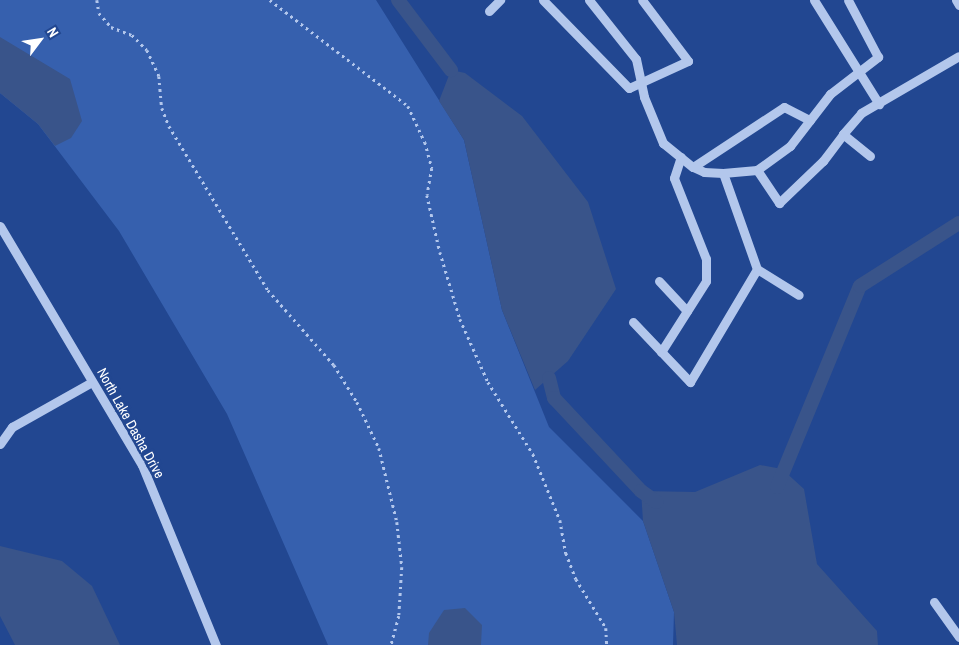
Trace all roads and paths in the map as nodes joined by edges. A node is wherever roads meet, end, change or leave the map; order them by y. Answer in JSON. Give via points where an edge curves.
{"nodes":[{"id":1,"x":97,"y":0,"type":"edge"},
{"id":2,"x":270,"y":0,"type":"edge"},
{"id":3,"x":500,"y":0,"type":"edge"},
{"id":4,"x":543,"y":0,"type":"edge"},
{"id":5,"x":589,"y":0,"type":"edge"},
{"id":6,"x":642,"y":0,"type":"edge"},
{"id":7,"x":814,"y":0,"type":"edge"},
{"id":8,"x":848,"y":0,"type":"edge"},
{"id":9,"x":956,"y":0,"type":"edge"},
{"id":10,"x":959,"y":5,"type":"edge"},
{"id":11,"x":489,"y":11,"type":"dead end"},
{"id":12,"x":959,"y":56,"type":"edge"},
{"id":13,"x":858,"y":73,"type":"junction"},
{"id":14,"x":641,"y":85,"type":"junction"},
{"id":15,"x":878,"y":104,"type":"junction"},
{"id":16,"x":810,"y":120,"type":"junction"},
{"id":17,"x":844,"y":134,"type":"junction"},
{"id":18,"x":870,"y":156,"type":"dead end"},
{"id":19,"x":681,"y":157,"type":"junction"},
{"id":20,"x":693,"y":167,"type":"junction"},
{"id":21,"x":757,"y":170,"type":"junction"},
{"id":22,"x":723,"y":173,"type":"junction"},
{"id":23,"x":0,"y":226,"type":"edge"},
{"id":24,"x":3,"y":241,"type":"edge"},
{"id":25,"x":757,"y":269,"type":"junction"},
{"id":26,"x":659,"y":281,"type":"dead end"},
{"id":27,"x":799,"y":295,"type":"dead end"},
{"id":28,"x":687,"y":311,"type":"junction"},
{"id":29,"x":633,"y":322,"type":"dead end"},
{"id":30,"x":661,"y":352,"type":"junction"},
{"id":31,"x":92,"y":382,"type":"junction"},
{"id":32,"x":0,"y":444,"type":"edge"},
{"id":33,"x":934,"y":602,"type":"dead end"},
{"id":34,"x":959,"y":638,"type":"edge"},
{"id":35,"x":216,"y":645,"type":"edge"},
{"id":36,"x":391,"y":645,"type":"edge"},
{"id":37,"x":607,"y":645,"type":"edge"}],
"edges":[{"from":1,"to":36,"type":"path","via":[[99,13],[111,26],[132,35],[148,50],[159,76],[162,108],[169,126],[268,290],[334,365],[358,402],[379,448],[398,522],[402,567],[399,616]]},
{"from":2,"to":37,"type":"path","via":[[408,106],[425,142],[432,168],[427,195],[460,319],[488,382],[533,454],[560,520],[566,553],[576,579],[606,628]]},
{"from":3,"to":11,"type":"street"},
{"from":4,"to":14,"type":"street","via":[[619,80],[629,88]]},
{"from":5,"to":14,"type":"street","via":[[636,59]]},
{"from":6,"to":14,"type":"street","via":[[688,61]]},
{"from":7,"to":13,"type":"street"},
{"from":8,"to":13,"type":"street","via":[[878,57]]},
{"from":9,"to":10,"type":"street"},
{"from":12,"to":15,"type":"street"},
{"from":13,"to":15,"type":"street"},
{"from":13,"to":16,"type":"street","via":[[830,94]]},
{"from":14,"to":19,"type":"street","via":[[663,143]]},
{"from":15,"to":17,"type":"street","via":[[861,113]]},
{"from":16,"to":20,"type":"street","via":[[784,107]]},
{"from":16,"to":21,"type":"street","via":[[790,146]]},
{"from":17,"to":18,"type":"street"},
{"from":17,"to":21,"type":"street","via":[[823,161],[778,203]]},
{"from":19,"to":20,"type":"street"},
{"from":19,"to":28,"type":"street","via":[[674,178],[706,259],[706,281]]},
{"from":20,"to":22,"type":"street","via":[[704,172]]},
{"from":21,"to":22,"type":"street"},
{"from":22,"to":25,"type":"street"},
{"from":23,"to":24,"type":"street","name":"North Lake Dasha Drive"},
{"from":24,"to":31,"type":"street","name":"North Lake Dasha Drive"},
{"from":25,"to":27,"type":"street"},
{"from":25,"to":30,"type":"street","via":[[690,382]]},
{"from":26,"to":28,"type":"street"},
{"from":28,"to":30,"type":"street"},
{"from":29,"to":30,"type":"street"},
{"from":31,"to":32,"type":"street","via":[[12,427]]},
{"from":31,"to":35,"type":"street","name":"North Lake Dasha Drive","via":[[142,465]]},
{"from":33,"to":34,"type":"street"}]}
